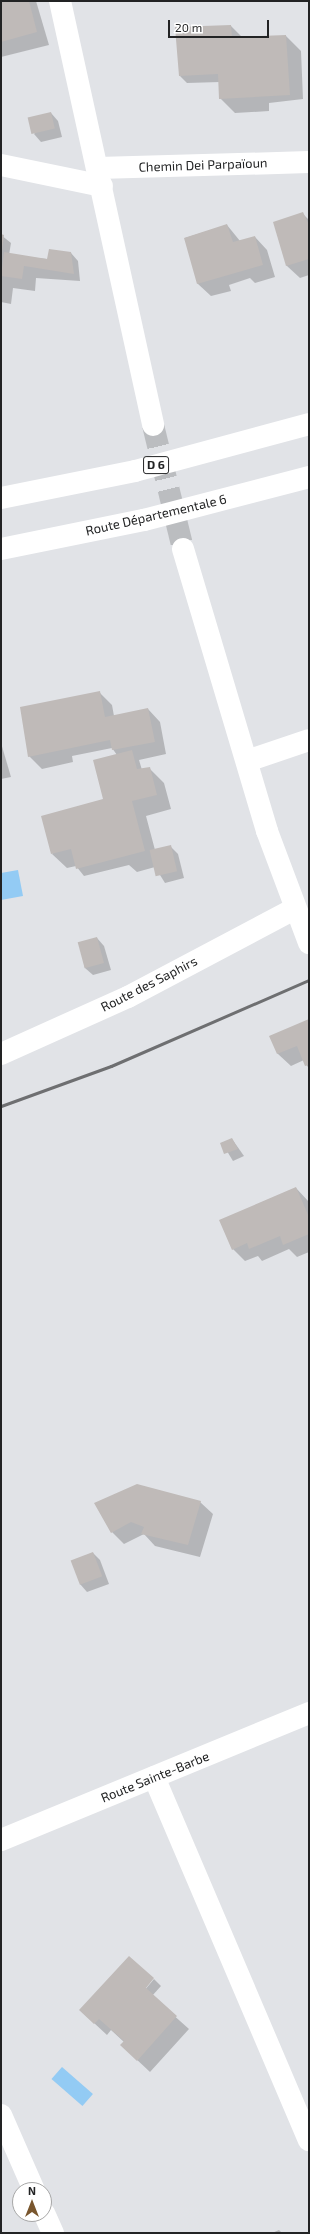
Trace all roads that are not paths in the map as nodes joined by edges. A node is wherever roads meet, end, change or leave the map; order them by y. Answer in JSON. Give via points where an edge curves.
{"nodes":[{"id":1,"x":60,"y":1,"type":"edge"},
{"id":2,"x":309,"y":162,"type":"edge"},
{"id":3,"x":1,"y":165,"type":"edge"},
{"id":4,"x":100,"y":177,"type":"junction"},
{"id":5,"x":309,"y":424,"type":"edge"},
{"id":6,"x":152,"y":425,"type":"tunnel mouth"},
{"id":7,"x":309,"y":477,"type":"edge"},
{"id":8,"x":1,"y":498,"type":"edge"},
{"id":9,"x":1,"y":549,"type":"edge"},
{"id":10,"x":183,"y":549,"type":"tunnel mouth"},
{"id":11,"x":309,"y":740,"type":"edge"},
{"id":12,"x":247,"y":761,"type":"junction"},
{"id":13,"x":294,"y":909,"type":"junction"},
{"id":14,"x":309,"y":943,"type":"edge"},
{"id":15,"x":1,"y":1054,"type":"edge"},
{"id":16,"x":309,"y":1713,"type":"edge"},
{"id":17,"x":154,"y":1777,"type":"junction"},
{"id":18,"x":1,"y":1840,"type":"edge"},
{"id":19,"x":1,"y":2115,"type":"edge"},
{"id":20,"x":309,"y":2140,"type":"edge"},
{"id":21,"x":30,"y":2182,"type":"edge"},
{"id":22,"x":48,"y":2222,"type":"edge"},
{"id":23,"x":53,"y":2233,"type":"edge"}],
"edges":[{"from":1,"to":4,"type":"main road"},
{"from":2,"to":4,"type":"main road","name":"Chemin Dei Parpaïoun"},
{"from":3,"to":4,"type":"main road","name":"Chemin Dei Parpaïoun"},
{"from":4,"to":6,"type":"main road"},
{"from":5,"to":8,"type":"main road","number":"D 6","via":[[135,471]]},
{"from":7,"to":9,"type":"main road","name":"Route Départementale 6","via":[[144,520]]},
{"from":10,"to":12,"type":"main road"},
{"from":11,"to":12,"type":"main road"},
{"from":12,"to":13,"type":"main road"},
{"from":13,"to":14,"type":"main road"},
{"from":13,"to":15,"type":"main road","name":"Route des Saphirs","via":[[128,997]]},
{"from":16,"to":17,"type":"main road","name":"Route Sainte-Barbe"},
{"from":17,"to":18,"type":"main road","name":"Route Sainte-Barbe"},
{"from":17,"to":20,"type":"main road"},
{"from":19,"to":21,"type":"main road"},
{"from":22,"to":23,"type":"main road"}]}
